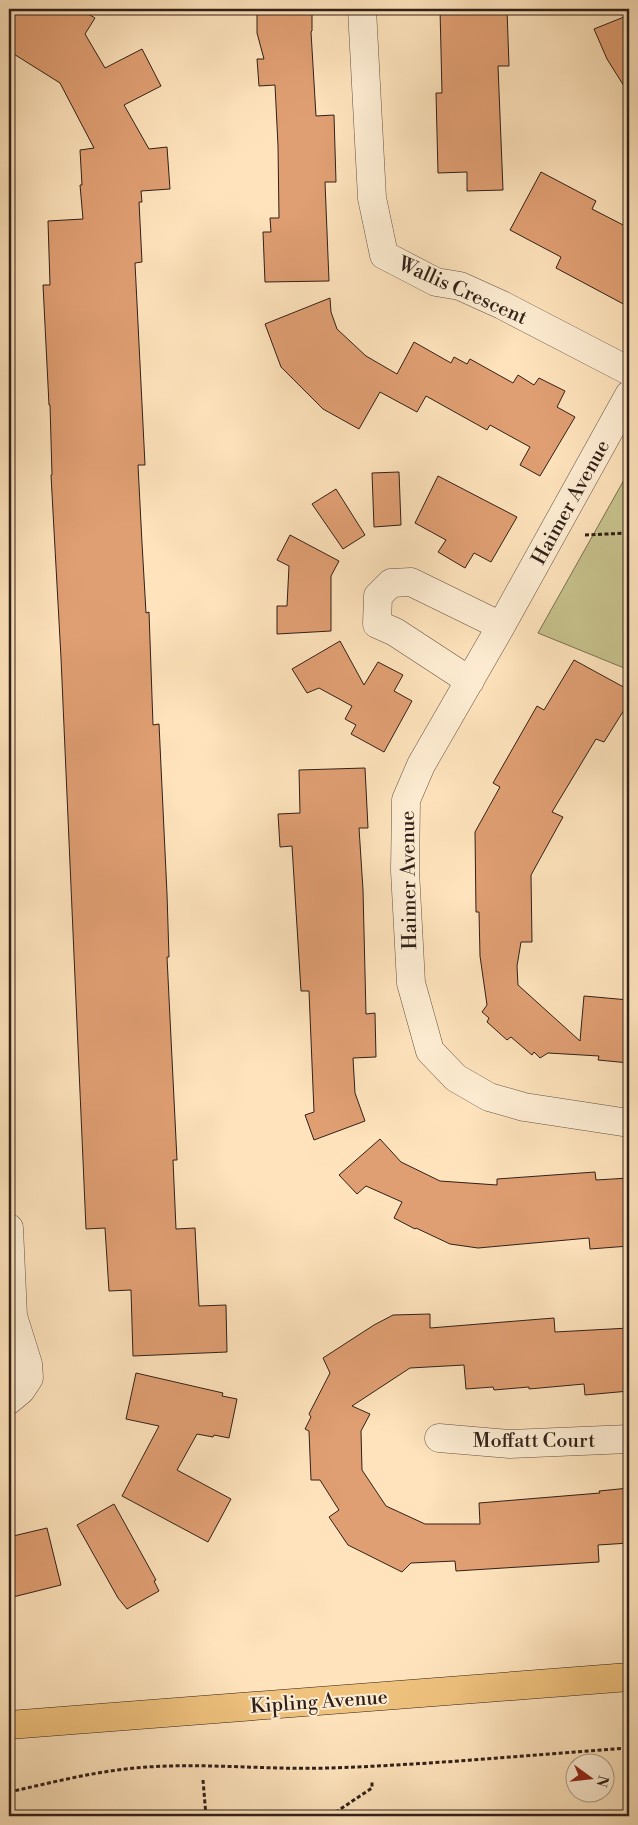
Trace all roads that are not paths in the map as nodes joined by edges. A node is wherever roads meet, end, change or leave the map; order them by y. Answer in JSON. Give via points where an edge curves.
{"nodes":[{"id":1,"x":362,"y":9,"type":"edge"},
{"id":2,"x":629,"y":371,"type":"edge"},
{"id":3,"x":629,"y":395,"type":"edge"},
{"id":4,"x":502,"y":626,"type":"junction"},
{"id":5,"x":470,"y":681,"type":"junction"},
{"id":6,"x":629,"y":1123,"type":"edge"},
{"id":7,"x":9,"y":1228,"type":"edge"},
{"id":8,"x":9,"y":1400,"type":"edge"},
{"id":9,"x":439,"y":1438,"type":"dead end"},
{"id":10,"x":629,"y":1439,"type":"edge"},
{"id":11,"x":629,"y":1677,"type":"edge"},
{"id":12,"x":9,"y":1725,"type":"edge"}],
"edges":[{"from":1,"to":2,"type":"street","name":"Wallis Crescent","via":[[372,198],[384,255],[436,282],[460,286],[502,305]]},
{"from":3,"to":4,"type":"street","name":"Haimer Avenue"},
{"from":4,"to":5,"type":"street","name":"Haimer Avenue"},
{"from":4,"to":5,"type":"street","via":[[411,582],[391,583],[378,596],[377,624],[395,632]]},
{"from":5,"to":6,"type":"street","name":"Haimer Avenue","via":[[420,765],[406,800],[405,871],[411,983],[430,1051],[456,1078],[489,1097],[524,1107]]},
{"from":7,"to":8,"type":"street","via":[[13,1316],[28,1364],[29,1378]]},
{"from":9,"to":10,"type":"street","name":"Moffatt Court","via":[[510,1444]]},
{"from":11,"to":12,"type":"main road","name":"Kipling Avenue"}]}
